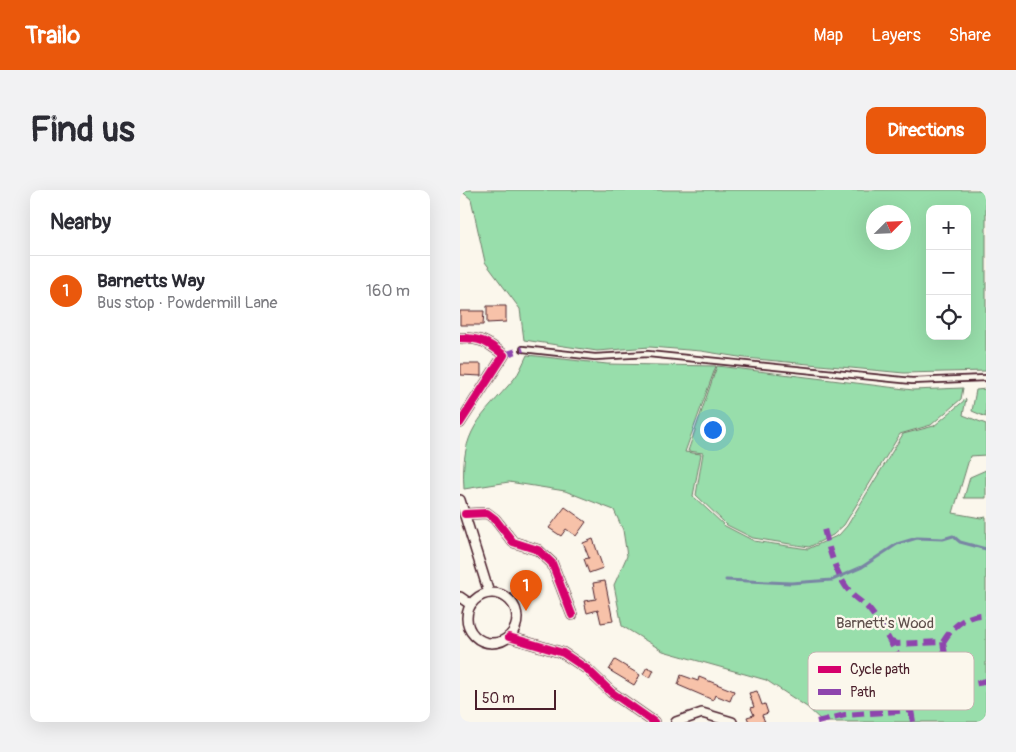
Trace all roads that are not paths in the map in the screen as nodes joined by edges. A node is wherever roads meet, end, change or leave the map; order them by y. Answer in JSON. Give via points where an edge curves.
{"nodes":[{"id":1,"x":460,"y":338,"type":"edge"},
{"id":2,"x":523,"y":349,"type":"dead end"},
{"id":3,"x":986,"y":378,"type":"edge"},
{"id":4,"x":460,"y":423,"type":"edge"},
{"id":5,"x":460,"y":500,"type":"edge"},
{"id":6,"x":465,"y":514,"type":"junction"},
{"id":7,"x":489,"y":593,"type":"junction"},
{"id":8,"x":460,"y":597,"type":"edge"},
{"id":9,"x":470,"y":604,"type":"junction"},
{"id":10,"x":572,"y":615,"type":"dead end"},
{"id":11,"x":509,"y":637,"type":"junction"},
{"id":12,"x":654,"y":722,"type":"edge"},
{"id":13,"x":676,"y":722,"type":"edge"},
{"id":14,"x":732,"y":722,"type":"edge"}],
"edges":[{"from":1,"to":4,"type":"street","via":[[486,341],[504,354]]},
{"from":2,"to":3,"type":"lane","via":[[595,357],[648,354],[912,381]]},
{"from":5,"to":6,"type":"street"},
{"from":6,"to":7,"type":"street"},
{"from":6,"to":10,"type":"street","via":[[486,514],[495,519],[512,542],[538,550],[552,563]]},
{"from":7,"to":9,"type":"street"},
{"from":7,"to":11,"type":"street","via":[[505,596],[515,608],[517,623]]},
{"from":8,"to":9,"type":"street"},
{"from":9,"to":11,"type":"street","via":[[466,619],[478,640],[494,643]]},
{"from":11,"to":12,"type":"street","via":[[563,653],[588,668],[611,692]]},
{"from":13,"to":14,"type":"street","via":[[702,713]]}]}
